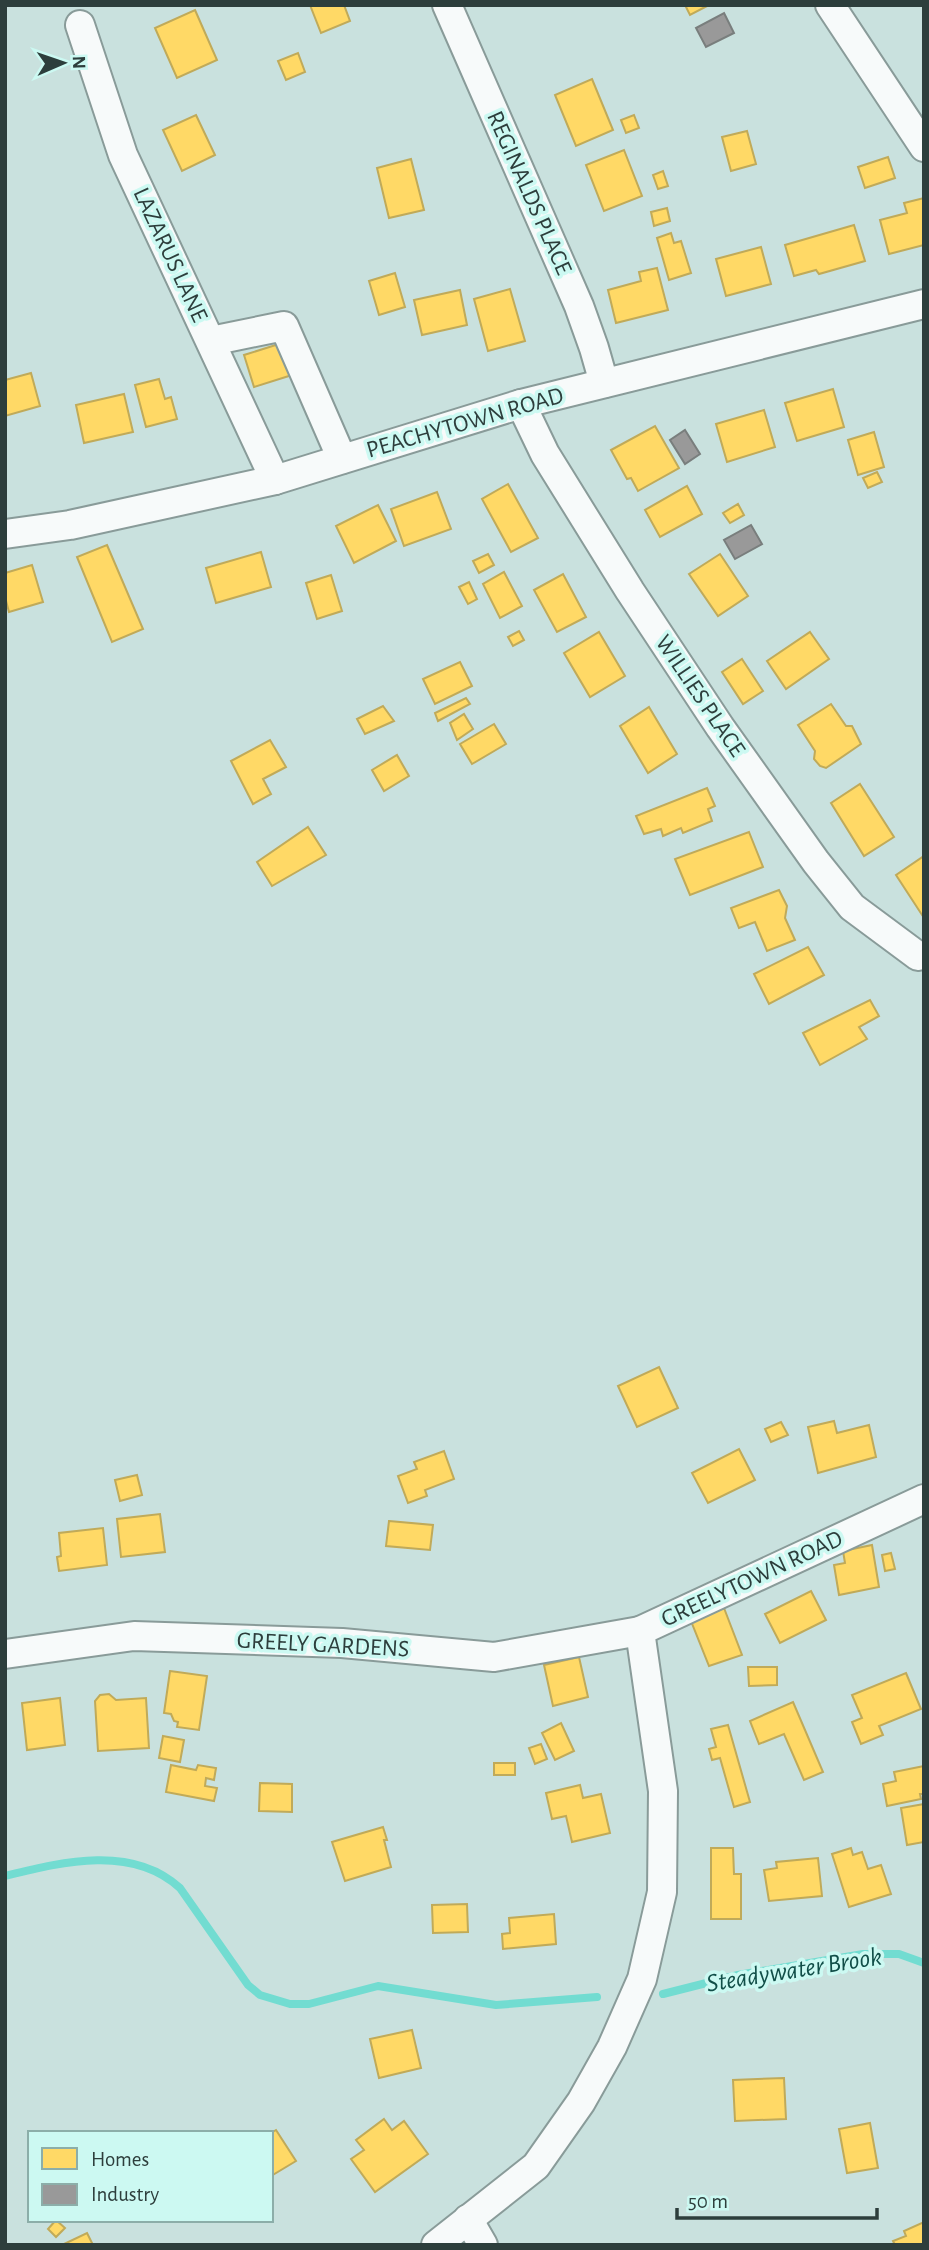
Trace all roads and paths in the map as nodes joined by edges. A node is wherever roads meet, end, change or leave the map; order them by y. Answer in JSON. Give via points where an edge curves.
{"nodes":[{"id":1,"x":447,"y":5,"type":"edge"},
{"id":2,"x":830,"y":5,"type":"edge"},
{"id":3,"x":80,"y":25,"type":"dead end"},
{"id":4,"x":924,"y":146,"type":"edge"},
{"id":5,"x":924,"y":304,"type":"edge"},
{"id":6,"x":211,"y":341,"type":"junction"},
{"id":7,"x":604,"y":383,"type":"junction"},
{"id":8,"x":520,"y":404,"type":"junction"},
{"id":9,"x":342,"y":459,"type":"junction"},
{"id":10,"x":275,"y":480,"type":"junction"},
{"id":11,"x":5,"y":534,"type":"edge"},
{"id":12,"x":918,"y":956,"type":"dead end"},
{"id":13,"x":924,"y":1499,"type":"edge"},
{"id":14,"x":639,"y":1631,"type":"junction"},
{"id":15,"x":5,"y":1654,"type":"edge"},
{"id":16,"x":468,"y":2219,"type":"junction"},
{"id":17,"x":436,"y":2245,"type":"edge"},
{"id":18,"x":484,"y":2245,"type":"edge"}],
"edges":[{"from":1,"to":7,"type":"street","name":"REGINALDS PLACE","via":[[579,306]]},
{"from":2,"to":4,"type":"street"},
{"from":3,"to":6,"type":"street","name":"LAZARUS LANE","via":[[123,155]]},
{"from":5,"to":7,"type":"street","name":"PEACHYTOWN ROAD"},
{"from":6,"to":9,"type":"street","via":[[284,326]]},
{"from":6,"to":10,"type":"street","name":"LAZARUS LANE"},
{"from":7,"to":8,"type":"street","name":"PEACHYTOWN ROAD"},
{"from":8,"to":9,"type":"street","name":"PEACHYTOWN ROAD"},
{"from":8,"to":12,"type":"street","name":"WILLIES PLACE","via":[[545,454],[630,592],[816,862],[852,907]]},
{"from":9,"to":10,"type":"street","name":"PEACHYTOWN ROAD"},
{"from":10,"to":11,"type":"street","name":"PEACHYTOWN ROAD","via":[[70,525]]},
{"from":13,"to":14,"type":"street","name":"GREELYTOWN ROAD"},
{"from":14,"to":15,"type":"street","name":"GREELY GARDENS","via":[[494,1657],[342,1643],[134,1636]]},
{"from":14,"to":16,"type":"street","name":"GREELYTOWN ROAD","via":[[663,1791],[662,1892],[642,1979],[612,2047],[536,2166]]},
{"from":16,"to":17,"type":"street","name":"GREELYTOWN ROAD"},
{"from":16,"to":18,"type":"street"}]}
